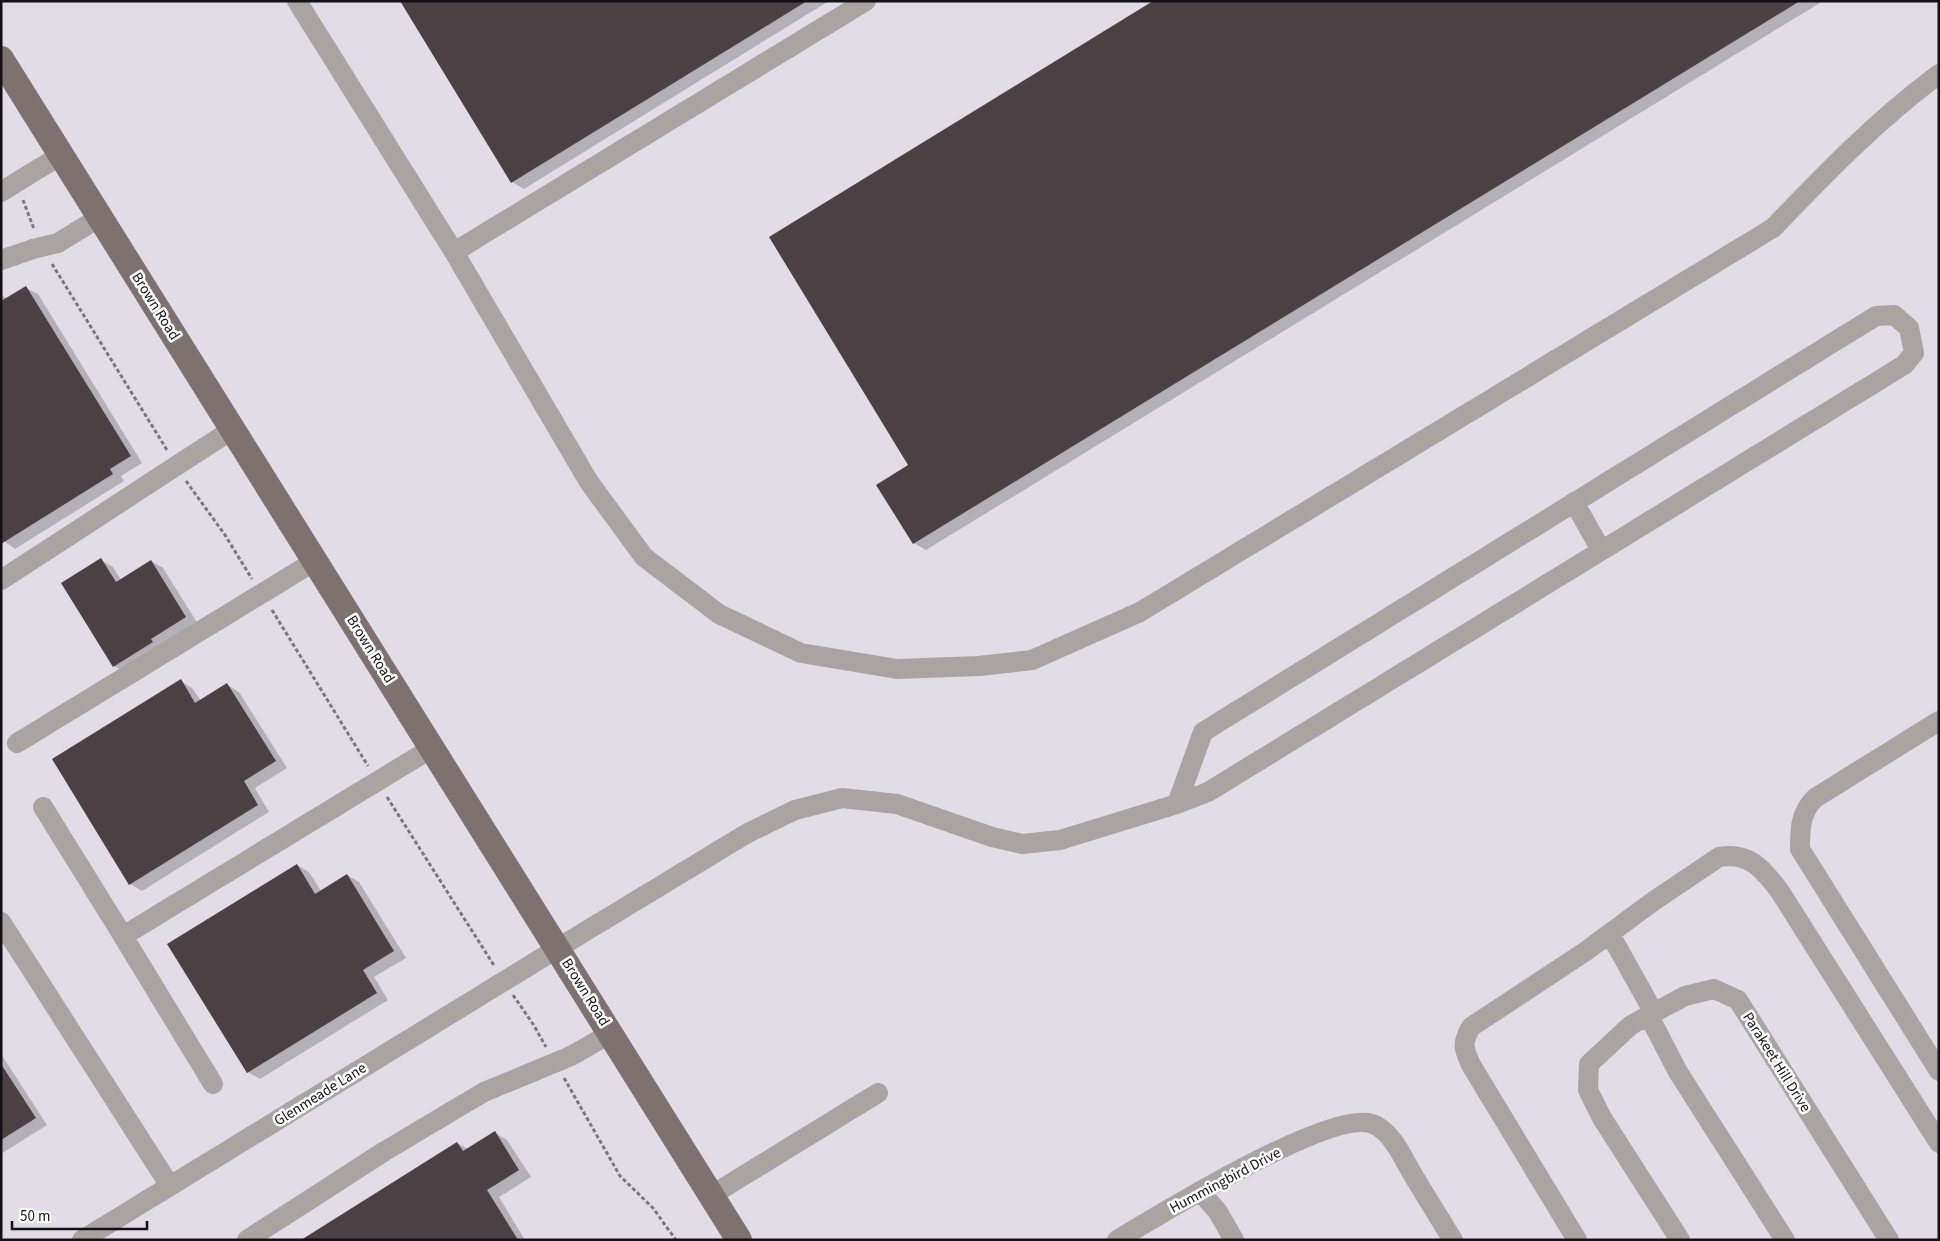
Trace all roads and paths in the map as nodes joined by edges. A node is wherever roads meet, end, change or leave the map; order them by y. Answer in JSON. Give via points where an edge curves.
{"nodes":[{"id":1,"x":297,"y":1,"type":"edge"},
{"id":2,"x":866,"y":1,"type":"edge"},
{"id":3,"x":1,"y":59,"type":"edge"},
{"id":4,"x":1939,"y":74,"type":"edge"},
{"id":5,"x":62,"y":155,"type":"junction"},
{"id":6,"x":6,"y":189,"type":"edge"},
{"id":7,"x":100,"y":217,"type":"junction"},
{"id":8,"x":42,"y":247,"type":"junction"},
{"id":9,"x":454,"y":252,"type":"junction"},
{"id":10,"x":1,"y":260,"type":"edge"},
{"id":11,"x":233,"y":429,"type":"junction"},
{"id":12,"x":177,"y":466,"type":"junction"},
{"id":13,"x":1574,"y":502,"type":"junction"},
{"id":14,"x":1601,"y":550,"type":"junction"},
{"id":15,"x":315,"y":561,"type":"junction"},
{"id":16,"x":1,"y":580,"type":"edge"},
{"id":17,"x":261,"y":594,"type":"junction"},
{"id":18,"x":1938,"y":722,"type":"edge"},
{"id":19,"x":18,"y":743,"type":"dead end"},
{"id":20,"x":432,"y":748,"type":"junction"},
{"id":21,"x":377,"y":781,"type":"junction"},
{"id":22,"x":1177,"y":804,"type":"junction"},
{"id":23,"x":43,"y":807,"type":"dead end"},
{"id":24,"x":1,"y":922,"type":"edge"},
{"id":25,"x":1610,"y":934,"type":"junction"},
{"id":26,"x":123,"y":936,"type":"junction"},
{"id":27,"x":558,"y":948,"type":"junction"},
{"id":28,"x":504,"y":981,"type":"junction"},
{"id":29,"x":1651,"y":1014,"type":"junction"},
{"id":30,"x":611,"y":1033,"type":"junction"},
{"id":31,"x":555,"y":1062,"type":"junction"},
{"id":32,"x":1939,"y":1071,"type":"edge"},
{"id":33,"x":213,"y":1084,"type":"dead end"},
{"id":34,"x":878,"y":1094,"type":"dead end"},
{"id":35,"x":1939,"y":1143,"type":"edge"},
{"id":36,"x":170,"y":1186,"type":"junction"},
{"id":37,"x":1200,"y":1191,"type":"junction"},
{"id":38,"x":712,"y":1195,"type":"junction"},
{"id":39,"x":82,"y":1240,"type":"edge"},
{"id":40,"x":247,"y":1240,"type":"edge"},
{"id":41,"x":676,"y":1240,"type":"edge"},
{"id":42,"x":739,"y":1240,"type":"edge"},
{"id":43,"x":1117,"y":1240,"type":"edge"},
{"id":44,"x":1234,"y":1240,"type":"edge"},
{"id":45,"x":1453,"y":1240,"type":"edge"},
{"id":46,"x":1577,"y":1240,"type":"edge"},
{"id":47,"x":1680,"y":1240,"type":"edge"},
{"id":48,"x":1785,"y":1240,"type":"edge"},
{"id":49,"x":1889,"y":1240,"type":"edge"}],
"edges":[{"from":1,"to":9,"type":"street"},
{"from":2,"to":9,"type":"street"},
{"from":3,"to":5,"type":"main road","name":"Brown Road"},
{"from":4,"to":9,"type":"street","via":[[1839,158],[1773,228],[1140,612],[1032,660],[897,669],[800,653],[719,614],[638,550],[589,482]]},
{"from":5,"to":6,"type":"street"},
{"from":5,"to":7,"type":"main road","name":"Brown Road"},
{"from":6,"to":8,"type":"path","via":[[25,205]]},
{"from":7,"to":8,"type":"street","via":[[58,243]]},
{"from":7,"to":11,"type":"main road","name":"Brown Road"},
{"from":8,"to":10,"type":"street"},
{"from":8,"to":12,"type":"path"},
{"from":11,"to":12,"type":"street"},
{"from":11,"to":15,"type":"main road","name":"Brown Road"},
{"from":12,"to":16,"type":"street"},
{"from":12,"to":17,"type":"path"},
{"from":13,"to":14,"type":"street"},
{"from":13,"to":14,"type":"street","name":"Glenmeade Lane","via":[[1876,316],[1894,315],[1909,328],[1914,353],[1904,365]]},
{"from":13,"to":22,"type":"street","via":[[1203,732]]},
{"from":14,"to":22,"type":"street","name":"Glenmeade Lane","via":[[1208,792]]},
{"from":15,"to":17,"type":"street"},
{"from":15,"to":20,"type":"main road","name":"Brown Road"},
{"from":17,"to":19,"type":"street"},
{"from":17,"to":21,"type":"path"},
{"from":18,"to":32,"type":"street","via":[[1815,798],[1800,823],[1800,849]]},
{"from":20,"to":21,"type":"street"},
{"from":20,"to":27,"type":"main road","name":"Brown Road"},
{"from":21,"to":26,"type":"street"},
{"from":21,"to":28,"type":"path"},
{"from":22,"to":27,"type":"street","name":"Glenmeade Lane","via":[[1060,840],[1022,844],[897,804],[842,798],[795,810],[746,834]]},
{"from":23,"to":26,"type":"street"},
{"from":24,"to":36,"type":"street"},
{"from":25,"to":29,"type":"street"},
{"from":25,"to":35,"type":"street","via":[[1719,857],[1742,857],[1756,865],[1779,890]]},
{"from":25,"to":46,"type":"street","via":[[1471,1027],[1465,1038],[1464,1050],[1471,1066]]},
{"from":26,"to":33,"type":"street"},
{"from":27,"to":28,"type":"street","name":"Glenmeade Lane"},
{"from":27,"to":30,"type":"main road","name":"Brown Road"},
{"from":28,"to":31,"type":"path"},
{"from":28,"to":36,"type":"street","name":"Glenmeade Lane"},
{"from":29,"to":47,"type":"street","name":"Parakeet Hill Drive","via":[[1631,1025],[1589,1064],[1588,1090],[1602,1118]]},
{"from":29,"to":48,"type":"street","via":[[1678,1072]]},
{"from":29,"to":49,"type":"street","name":"Parakeet Hill Drive","via":[[1685,996],[1714,989],[1738,1000]]},
{"from":30,"to":31,"type":"street"},
{"from":30,"to":38,"type":"main road","name":"Brown Road"},
{"from":31,"to":40,"type":"street","via":[[468,1101]]},
{"from":31,"to":41,"type":"path","via":[[620,1176],[653,1208]]},
{"from":34,"to":38,"type":"street"},
{"from":36,"to":39,"type":"street","name":"Glenmeade Lane"},
{"from":37,"to":43,"type":"street","name":"Hummingbird Drive"},
{"from":37,"to":44,"type":"street","via":[[1218,1212]]},
{"from":37,"to":45,"type":"street","name":"Hummingbird Drive","via":[[1250,1163],[1320,1133],[1354,1122],[1376,1125],[1392,1140]]},
{"from":38,"to":42,"type":"main road","name":"Brown Road"}]}
